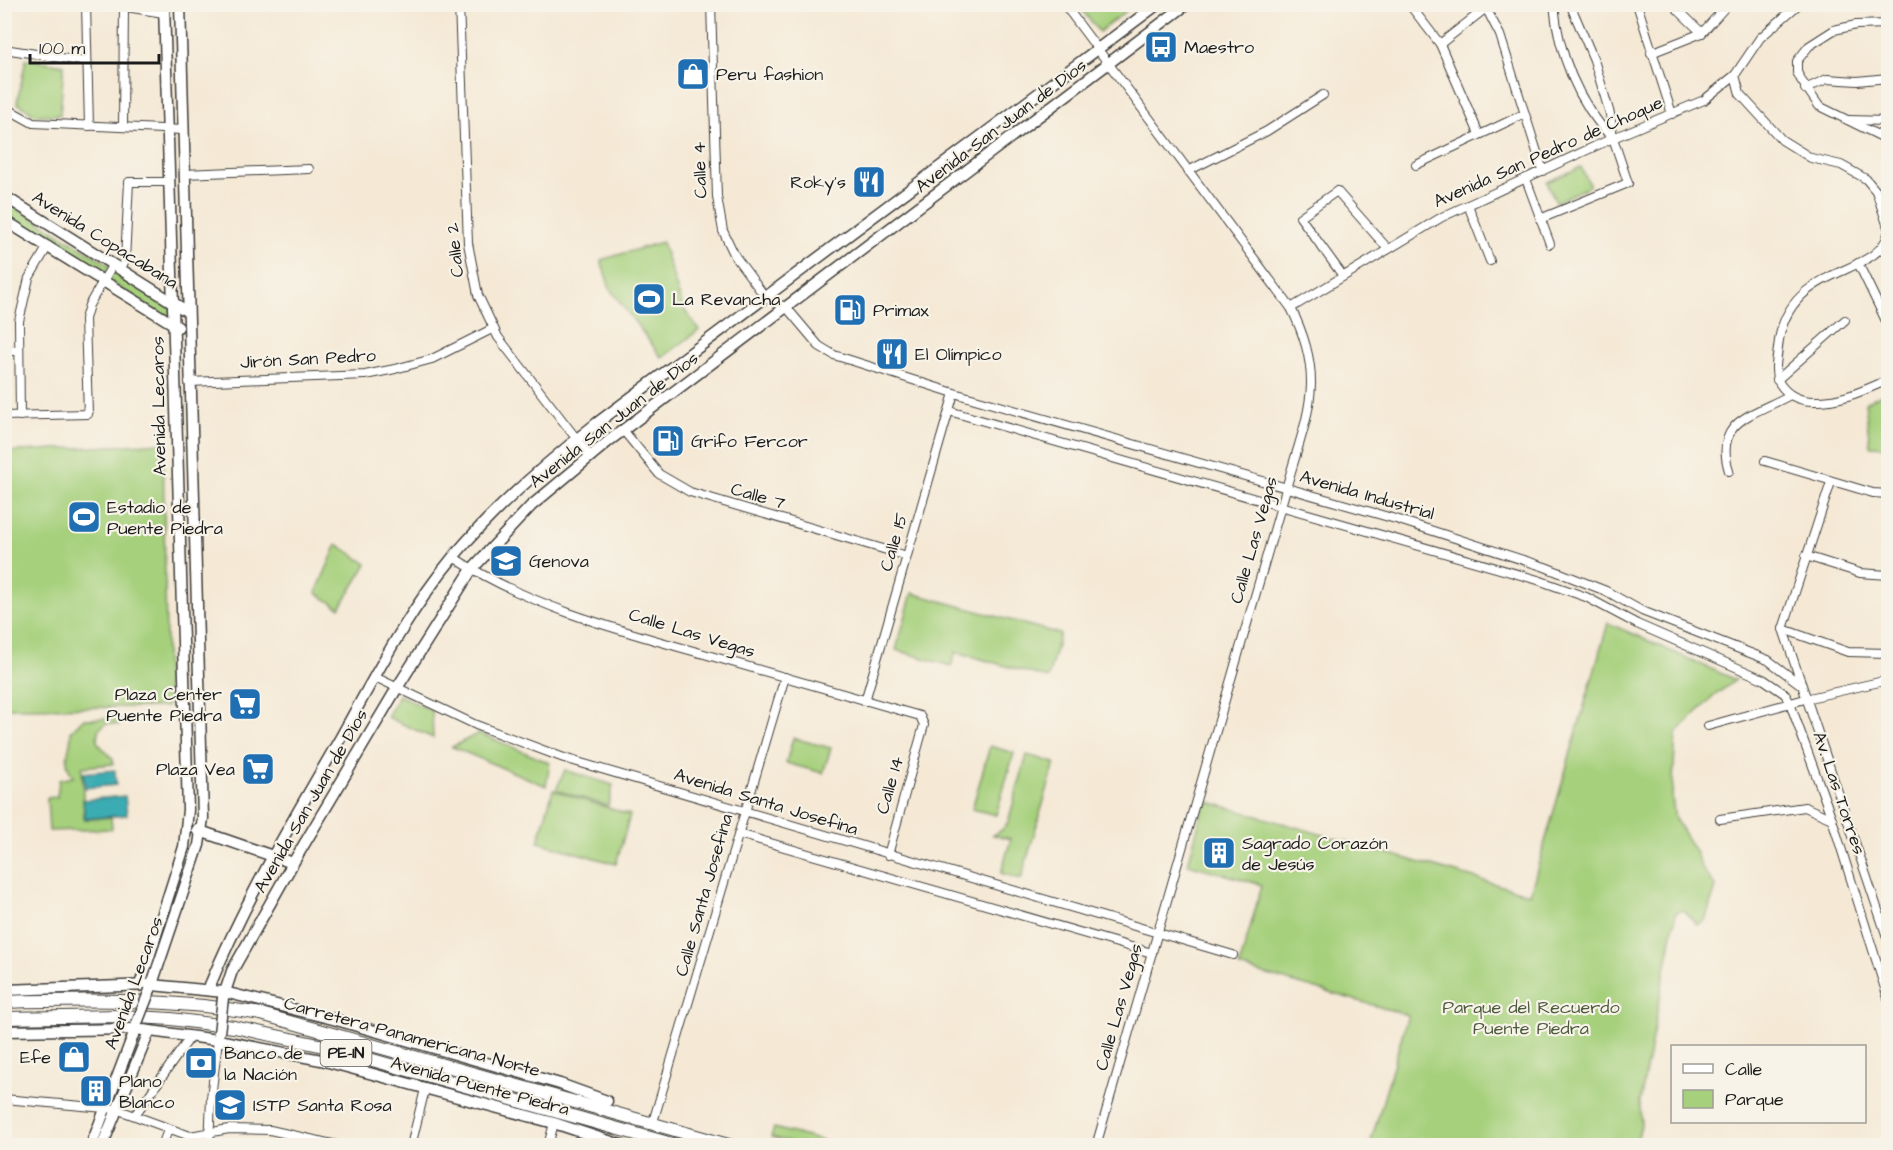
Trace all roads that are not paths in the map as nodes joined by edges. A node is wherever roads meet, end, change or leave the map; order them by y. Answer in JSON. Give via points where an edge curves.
{"nodes":[{"id":1,"x":86,"y":4,"type":"edge"},
{"id":2,"x":107,"y":4,"type":"edge"},
{"id":3,"x":180,"y":4,"type":"edge"},
{"id":4,"x":459,"y":4,"type":"edge"},
{"id":5,"x":711,"y":4,"type":"edge"},
{"id":6,"x":1064,"y":4,"type":"edge"},
{"id":7,"x":1158,"y":4,"type":"edge"},
{"id":8,"x":1187,"y":4,"type":"edge"},
{"id":9,"x":1409,"y":4,"type":"edge"},
{"id":10,"x":1554,"y":4,"type":"edge"},
{"id":11,"x":1570,"y":4,"type":"edge"},
{"id":12,"x":1637,"y":4,"type":"edge"},
{"id":13,"x":1672,"y":4,"type":"edge"},
{"id":14,"x":1728,"y":4,"type":"edge"},
{"id":15,"x":1799,"y":4,"type":"edge"},
{"id":16,"x":124,"y":6,"type":"edge"},
{"id":17,"x":1485,"y":6,"type":"edge"},
{"id":18,"x":164,"y":9,"type":"edge"},
{"id":19,"x":1888,"y":24,"type":"edge"},
{"id":20,"x":1702,"y":33,"type":"junction"},
{"id":21,"x":1440,"y":44,"type":"junction"},
{"id":22,"x":4,"y":49,"type":"edge"},
{"id":23,"x":1098,"y":51,"type":"junction"},
{"id":24,"x":1652,"y":53,"type":"junction"},
{"id":25,"x":87,"y":62,"type":"junction"},
{"id":26,"x":1109,"y":66,"type":"junction"},
{"id":27,"x":1735,"y":75,"type":"junction"},
{"id":28,"x":1888,"y":78,"type":"edge"},
{"id":29,"x":1805,"y":88,"type":"junction"},
{"id":30,"x":1323,"y":94,"type":"dead end"},
{"id":31,"x":8,"y":109,"type":"edge"},
{"id":32,"x":1524,"y":114,"type":"junction"},
{"id":33,"x":1672,"y":114,"type":"junction"},
{"id":34,"x":1848,"y":120,"type":"junction"},
{"id":35,"x":1888,"y":121,"type":"edge"},
{"id":36,"x":4,"y":122,"type":"edge"},
{"id":37,"x":88,"y":126,"type":"junction"},
{"id":38,"x":123,"y":127,"type":"junction"},
{"id":39,"x":168,"y":130,"type":"junction"},
{"id":40,"x":183,"y":130,"type":"junction"},
{"id":41,"x":1479,"y":134,"type":"junction"},
{"id":42,"x":1613,"y":138,"type":"junction"},
{"id":43,"x":1888,"y":140,"type":"edge"},
{"id":44,"x":1416,"y":165,"type":"dead end"},
{"id":45,"x":309,"y":170,"type":"dead end"},
{"id":46,"x":1188,"y":171,"type":"junction"},
{"id":47,"x":1543,"y":171,"type":"junction"},
{"id":48,"x":184,"y":174,"type":"junction"},
{"id":49,"x":1526,"y":179,"type":"junction"},
{"id":50,"x":169,"y":182,"type":"junction"},
{"id":51,"x":4,"y":196,"type":"edge"},
{"id":52,"x":1468,"y":205,"type":"junction"},
{"id":53,"x":1540,"y":219,"type":"junction"},
{"id":54,"x":4,"y":220,"type":"edge"},
{"id":55,"x":1888,"y":226,"type":"edge"},
{"id":56,"x":1888,"y":234,"type":"edge"},
{"id":57,"x":1550,"y":244,"type":"dead end"},
{"id":58,"x":48,"y":246,"type":"junction"},
{"id":59,"x":1388,"y":249,"type":"junction"},
{"id":60,"x":1886,"y":249,"type":"edge"},
{"id":61,"x":1490,"y":261,"type":"dead end"},
{"id":62,"x":1858,"y":263,"type":"junction"},
{"id":63,"x":117,"y":266,"type":"junction"},
{"id":64,"x":1343,"y":276,"type":"junction"},
{"id":65,"x":104,"y":280,"type":"junction"},
{"id":66,"x":766,"y":298,"type":"junction"},
{"id":67,"x":172,"y":302,"type":"junction"},
{"id":68,"x":787,"y":308,"type":"junction"},
{"id":69,"x":1291,"y":308,"type":"junction"},
{"id":70,"x":188,"y":312,"type":"junction"},
{"id":71,"x":1845,"y":320,"type":"dead end"},
{"id":72,"x":173,"y":325,"type":"junction"},
{"id":73,"x":1888,"y":325,"type":"edge"},
{"id":74,"x":492,"y":328,"type":"junction"},
{"id":75,"x":188,"y":333,"type":"junction"},
{"id":76,"x":4,"y":351,"type":"edge"},
{"id":77,"x":19,"y":351,"type":"junction"},
{"id":78,"x":1777,"y":380,"type":"junction"},
{"id":79,"x":1888,"y":380,"type":"edge"},
{"id":80,"x":189,"y":382,"type":"junction"},
{"id":81,"x":954,"y":393,"type":"junction"},
{"id":82,"x":1790,"y":395,"type":"junction"},
{"id":83,"x":949,"y":411,"type":"junction"},
{"id":84,"x":4,"y":416,"type":"edge"},
{"id":85,"x":20,"y":416,"type":"junction"},
{"id":86,"x":597,"y":423,"type":"junction"},
{"id":87,"x":623,"y":430,"type":"junction"},
{"id":88,"x":576,"y":439,"type":"junction"},
{"id":89,"x":610,"y":440,"type":"junction"},
{"id":90,"x":589,"y":456,"type":"junction"},
{"id":91,"x":1765,"y":461,"type":"dead end"},
{"id":92,"x":1729,"y":471,"type":"dead end"},
{"id":93,"x":1831,"y":482,"type":"junction"},
{"id":94,"x":1286,"y":489,"type":"junction"},
{"id":95,"x":1888,"y":494,"type":"edge"},
{"id":96,"x":1281,"y":505,"type":"junction"},
{"id":97,"x":907,"y":556,"type":"junction"},
{"id":98,"x":1806,"y":556,"type":"junction"},
{"id":99,"x":453,"y":557,"type":"junction"},
{"id":100,"x":472,"y":569,"type":"junction"},
{"id":101,"x":1888,"y":575,"type":"edge"},
{"id":102,"x":1783,"y":629,"type":"junction"},
{"id":103,"x":1888,"y":653,"type":"edge"},
{"id":104,"x":375,"y":677,"type":"junction"},
{"id":105,"x":785,"y":678,"type":"junction"},
{"id":106,"x":1888,"y":680,"type":"edge"},
{"id":107,"x":1800,"y":684,"type":"junction"},
{"id":108,"x":397,"y":688,"type":"junction"},
{"id":109,"x":1805,"y":699,"type":"junction"},
{"id":110,"x":865,"y":701,"type":"junction"},
{"id":111,"x":1790,"y":703,"type":"junction"},
{"id":112,"x":924,"y":725,"type":"joint"},
{"id":113,"x":1708,"y":726,"type":"dead end"},
{"id":114,"x":745,"y":813,"type":"junction"},
{"id":115,"x":1720,"y":819,"type":"dead end"},
{"id":116,"x":1832,"y":819,"type":"junction"},
{"id":117,"x":187,"y":828,"type":"junction"},
{"id":118,"x":202,"y":831,"type":"junction"},
{"id":119,"x":739,"y":834,"type":"junction"},
{"id":120,"x":273,"y":855,"type":"junction"},
{"id":121,"x":888,"y":855,"type":"junction"},
{"id":122,"x":293,"y":863,"type":"junction"},
{"id":123,"x":1157,"y":933,"type":"junction"},
{"id":124,"x":1888,"y":940,"type":"edge"},
{"id":125,"x":1152,"y":953,"type":"junction"},
{"id":126,"x":1233,"y":955,"type":"dead end"},
{"id":127,"x":148,"y":987,"type":"junction"},
{"id":128,"x":4,"y":990,"type":"edge"},
{"id":129,"x":208,"y":990,"type":"junction"},
{"id":130,"x":223,"y":995,"type":"junction"},
{"id":131,"x":1888,"y":998,"type":"edge"},
{"id":132,"x":4,"y":1002,"type":"edge"},
{"id":133,"x":4,"y":1018,"type":"edge"},
{"id":134,"x":136,"y":1026,"type":"junction"},
{"id":135,"x":4,"y":1031,"type":"edge"},
{"id":136,"x":149,"y":1032,"type":"junction"},
{"id":137,"x":191,"y":1036,"type":"junction"},
{"id":138,"x":218,"y":1036,"type":"junction"},
{"id":139,"x":425,"y":1089,"type":"junction"},
{"id":140,"x":4,"y":1099,"type":"edge"},
{"id":141,"x":607,"y":1101,"type":"joint"},
{"id":142,"x":111,"y":1109,"type":"junction"},
{"id":143,"x":135,"y":1115,"type":"junction"},
{"id":144,"x":647,"y":1121,"type":"junction"},
{"id":145,"x":554,"y":1123,"type":"junction"},
{"id":146,"x":168,"y":1130,"type":"junction"},
{"id":147,"x":210,"y":1134,"type":"junction"},
{"id":148,"x":622,"y":1145,"type":"edge"},
{"id":149,"x":92,"y":1146,"type":"edge"},
{"id":150,"x":102,"y":1146,"type":"edge"},
{"id":151,"x":162,"y":1146,"type":"edge"},
{"id":152,"x":209,"y":1146,"type":"edge"},
{"id":153,"x":341,"y":1146,"type":"edge"},
{"id":154,"x":411,"y":1146,"type":"edge"},
{"id":155,"x":548,"y":1146,"type":"edge"},
{"id":156,"x":679,"y":1146,"type":"edge"},
{"id":157,"x":732,"y":1146,"type":"edge"},
{"id":158,"x":1096,"y":1146,"type":"edge"}],
"edges":[{"from":1,"to":25,"type":"street"},
{"from":2,"to":16,"type":"street"},
{"from":3,"to":40,"type":"main road","name":"Avenida Lecaros"},
{"from":4,"to":74,"type":"street","name":"Calle 2","via":[[470,261],[478,295]]},
{"from":5,"to":66,"type":"street","name":"Calle 4","via":[[719,214],[735,256]]},
{"from":6,"to":23,"type":"street","name":"Calle Las Vegas"},
{"from":7,"to":23,"type":"main road","name":"Avenida San Juan de Dios"},
{"from":8,"to":26,"type":"main road","name":"Avenida San Juan de Dios"},
{"from":9,"to":21,"type":"street"},
{"from":10,"to":42,"type":"street","via":[[1560,42],[1584,102]]},
{"from":11,"to":42,"type":"street","via":[[1594,60]]},
{"from":12,"to":24,"type":"street"},
{"from":13,"to":20,"type":"street"},
{"from":14,"to":20,"type":"street"},
{"from":15,"to":27,"type":"street","name":"Avenida San Pedro de Choque","via":[[1760,38]]},
{"from":16,"to":18,"type":"street"},
{"from":16,"to":38,"type":"street"},
{"from":17,"to":21,"type":"street"},
{"from":17,"to":32,"type":"street","via":[[1500,35]]},
{"from":18,"to":39,"type":"main road","name":"Avenida Lecaros"},
{"from":19,"to":29,"type":"street","via":[[1834,30],[1809,46],[1797,61],[1797,72]]},
{"from":20,"to":24,"type":"street"},
{"from":21,"to":41,"type":"street"},
{"from":22,"to":25,"type":"street"},
{"from":23,"to":26,"type":"street","name":"Calle Las Vegas"},
{"from":23,"to":66,"type":"main road","name":"Avenida San Juan de Dios"},
{"from":24,"to":33,"type":"street"},
{"from":25,"to":37,"type":"street"},
{"from":26,"to":46,"type":"street","name":"Calle Las Vegas"},
{"from":26,"to":68,"type":"main road","name":"Avenida San Juan de Dios"},
{"from":27,"to":33,"type":"street","name":"Avenida San Pedro de Choque","via":[[1710,96]]},
{"from":27,"to":55,"type":"street","via":[[1740,94],[1782,140],[1811,158],[1841,165],[1866,179],[1876,191]]},
{"from":28,"to":29,"type":"street","via":[[1827,79]]},
{"from":29,"to":34,"type":"street","via":[[1819,106]]},
{"from":30,"to":46,"type":"street","via":[[1272,128]]},
{"from":31,"to":36,"type":"street"},
{"from":31,"to":37,"type":"street","via":[[33,123]]},
{"from":32,"to":41,"type":"street"},
{"from":32,"to":47,"type":"street"},
{"from":33,"to":42,"type":"street","name":"Avenida San Pedro de Choque"},
{"from":34,"to":35,"type":"street"},
{"from":34,"to":43,"type":"street"},
{"from":37,"to":38,"type":"street"},
{"from":38,"to":39,"type":"street"},
{"from":39,"to":40,"type":"street"},
{"from":39,"to":50,"type":"main road","name":"Avenida Lecaros"},
{"from":40,"to":48,"type":"main road","name":"Avenida Lecaros"},
{"from":41,"to":44,"type":"street"},
{"from":42,"to":47,"type":"street","name":"Avenida San Pedro de Choque"},
{"from":42,"to":53,"type":"street","via":[[1628,183]]},
{"from":45,"to":48,"type":"street"},
{"from":46,"to":69,"type":"street","name":"Calle Las Vegas"},
{"from":47,"to":49,"type":"street","name":"Avenida San Pedro de Choque"},
{"from":48,"to":70,"type":"main road","name":"Avenida Lecaros"},
{"from":49,"to":52,"type":"street","name":"Avenida San Pedro de Choque"},
{"from":49,"to":53,"type":"street"},
{"from":50,"to":63,"type":"street","via":[[129,182],[125,260]]},
{"from":50,"to":67,"type":"main road","name":"Avenida Lecaros"},
{"from":51,"to":63,"type":"main road","name":"Avenida Copacabana"},
{"from":52,"to":59,"type":"street","name":"Avenida San Pedro de Choque"},
{"from":52,"to":61,"type":"street"},
{"from":53,"to":57,"type":"street"},
{"from":54,"to":58,"type":"main road"},
{"from":56,"to":60,"type":"street"},
{"from":58,"to":65,"type":"main road"},
{"from":58,"to":77,"type":"street","via":[[29,278],[23,298]]},
{"from":59,"to":64,"type":"street","name":"Avenida San Pedro de Choque"},
{"from":59,"to":64,"type":"street","via":[[1337,191],[1300,217]]},
{"from":60,"to":62,"type":"street"},
{"from":62,"to":73,"type":"street"},
{"from":62,"to":78,"type":"street","via":[[1823,279],[1793,305],[1779,338]]},
{"from":63,"to":65,"type":"street"},
{"from":63,"to":67,"type":"main road","name":"Avenida Copacabana"},
{"from":64,"to":69,"type":"street","name":"Avenida San Pedro de Choque"},
{"from":65,"to":72,"type":"main road"},
{"from":65,"to":85,"type":"street","via":[[89,305],[86,319],[88,414]]},
{"from":66,"to":68,"type":"street","name":"Calle 4"},
{"from":66,"to":86,"type":"main road","name":"Avenida San Juan de Dios"},
{"from":67,"to":70,"type":"main road","name":"Avenida Copacabana"},
{"from":67,"to":72,"type":"main road","name":"Avenida Lecaros"},
{"from":68,"to":81,"type":"street","name":"Avenida Industrial","via":[[819,346],[834,355]]},
{"from":68,"to":87,"type":"main road","name":"Avenida San Juan de Dios"},
{"from":69,"to":94,"type":"street","name":"Calle Las Vegas","via":[[1310,354],[1312,395]]},
{"from":70,"to":75,"type":"main road","name":"Avenida Lecaros"},
{"from":71,"to":78,"type":"street"},
{"from":72,"to":75,"type":"main road"},
{"from":72,"to":117,"type":"main road","name":"Avenida Lecaros"},
{"from":74,"to":80,"type":"street","name":"Jirón San Pedro","via":[[432,359],[365,375]]},
{"from":74,"to":88,"type":"street","name":"Calle 2"},
{"from":75,"to":80,"type":"main road","name":"Avenida Lecaros"},
{"from":76,"to":77,"type":"street"},
{"from":77,"to":85,"type":"street"},
{"from":78,"to":82,"type":"street"},
{"from":79,"to":82,"type":"street","via":[[1828,401]]},
{"from":80,"to":118,"type":"main road","name":"Avenida Lecaros"},
{"from":81,"to":83,"type":"street","name":"Calle 15"},
{"from":81,"to":94,"type":"street","name":"Avenida Industrial"},
{"from":82,"to":92,"type":"street","via":[[1746,416],[1726,438]]},
{"from":83,"to":96,"type":"street"},
{"from":83,"to":97,"type":"street","name":"Calle 15"},
{"from":84,"to":85,"type":"street"},
{"from":86,"to":88,"type":"main road","name":"Avenida San Juan de Dios"},
{"from":86,"to":89,"type":"main road"},
{"from":87,"to":89,"type":"main road","name":"Avenida San Juan de Dios"},
{"from":87,"to":97,"type":"street","name":"Calle 7","via":[[659,474],[690,492]]},
{"from":88,"to":90,"type":"street","name":"Calle 2"},
{"from":88,"to":99,"type":"main road","name":"Avenida San Juan de Dios","via":[[527,480]]},
{"from":89,"to":90,"type":"main road","name":"Avenida San Juan de Dios"},
{"from":90,"to":100,"type":"main road","name":"Avenida San Juan de Dios","via":[[531,506]]},
{"from":91,"to":93,"type":"street"},
{"from":93,"to":95,"type":"street"},
{"from":93,"to":98,"type":"street"},
{"from":94,"to":96,"type":"street","name":"Calle Las Vegas"},
{"from":94,"to":107,"type":"street","name":"Avenida Industrial","via":[[1545,567],[1606,591],[1642,611],[1768,660]]},
{"from":96,"to":111,"type":"street","via":[[1586,597],[1637,624],[1764,679],[1785,694]]},
{"from":96,"to":123,"type":"street","name":"Calle Las Vegas"},
{"from":97,"to":110,"type":"street","name":"Calle 15"},
{"from":98,"to":101,"type":"street","via":[[1860,573]]},
{"from":98,"to":102,"type":"street"},
{"from":99,"to":100,"type":"street","name":"Calle Las Vegas"},
{"from":99,"to":104,"type":"main road","name":"Avenida San Juan de Dios"},
{"from":100,"to":105,"type":"street","name":"Calle Las Vegas","via":[[537,601]]},
{"from":100,"to":108,"type":"main road","name":"Avenida San Juan de Dios"},
{"from":102,"to":103,"type":"street","via":[[1848,652]]},
{"from":102,"to":107,"type":"street","name":"Av. Las Torres"},
{"from":104,"to":108,"type":"street","name":"Avenida Santa Josefina"},
{"from":104,"to":120,"type":"main road","name":"Avenida San Juan de Dios"},
{"from":105,"to":110,"type":"street","name":"Calle Las Vegas"},
{"from":105,"to":114,"type":"street","name":"Calle Santa Josefina"},
{"from":106,"to":109,"type":"street"},
{"from":107,"to":109,"type":"street","name":"Av. Las Torres"},
{"from":108,"to":114,"type":"street","name":"Avenida Santa Josefina","via":[[476,725],[564,758]]},
{"from":108,"to":122,"type":"main road","name":"Avenida San Juan de Dios"},
{"from":109,"to":111,"type":"street"},
{"from":109,"to":124,"type":"street","name":"Av. Las Torres"},
{"from":110,"to":112,"type":"street","name":"Calle Las Vegas","via":[[920,716]]},
{"from":111,"to":113,"type":"street"},
{"from":111,"to":116,"type":"street","name":"Av. Las Torres"},
{"from":112,"to":121,"type":"street","name":"Calle 14"},
{"from":114,"to":119,"type":"street","name":"Calle Santa Josefina"},
{"from":114,"to":121,"type":"street","name":"Avenida Santa Josefina"},
{"from":115,"to":116,"type":"street","via":[[1805,807]]},
{"from":116,"to":131,"type":"street","name":"Av. Las Torres"},
{"from":117,"to":118,"type":"main road"},
{"from":117,"to":127,"type":"main road","name":"Avenida Lecaros"},
{"from":118,"to":120,"type":"main road"},
{"from":118,"to":127,"type":"main road","name":"Avenida Lecaros","via":[[185,890]]},
{"from":119,"to":125,"type":"street","name":"Avenida Santa Josefina"},
{"from":119,"to":144,"type":"street","name":"Calle Santa Josefina"},
{"from":120,"to":122,"type":"main road"},
{"from":120,"to":129,"type":"main road","name":"Avenida San Juan de Dios"},
{"from":121,"to":123,"type":"street","name":"Avenida Santa Josefina"},
{"from":122,"to":130,"type":"main road","name":"Avenida San Juan de Dios","via":[[232,971]]},
{"from":123,"to":125,"type":"street","name":"Calle Las Vegas"},
{"from":123,"to":126,"type":"street","name":"Avenida Santa Josefina"},
{"from":125,"to":158,"type":"street","name":"Calle Las Vegas"},
{"from":127,"to":128,"type":"main road","name":"Avenida Puente Piedra"},
{"from":127,"to":129,"type":"main road","name":"Avenida Puente Piedra"},
{"from":127,"to":134,"type":"main road","name":"Avenida Lecaros","bridge":true},
{"from":129,"to":130,"type":"main road","name":"Avenida Puente Piedra"},
{"from":130,"to":138,"type":"main road","name":"Avenida San Juan de Dios","bridge":true},
{"from":130,"to":141,"type":"main road","name":"Avenida Puente Piedra","via":[[344,1022]]},
{"from":132,"to":144,"type":"highway","name":"Carretera Panamericana Norte","number":"PE-1N","via":[[138,1000],[245,1011]]},
{"from":133,"to":156,"type":"highway","name":"Carretera Panamericana Norte","number":"PE-1N","via":[[146,1017],[252,1030],[319,1045]]},
{"from":134,"to":135,"type":"main road","name":"Avenida Puente Piedra"},
{"from":134,"to":136,"type":"main road","name":"Avenida Puente Piedra"},
{"from":134,"to":142,"type":"main road","name":"Avenida Lecaros"},
{"from":136,"to":137,"type":"main road","name":"Avenida Puente Piedra"},
{"from":136,"to":142,"type":"main road","name":"Avenida Lecaros"},
{"from":137,"to":138,"type":"main road","name":"Avenida Puente Piedra"},
{"from":137,"to":143,"type":"street"},
{"from":138,"to":139,"type":"main road","name":"Avenida Puente Piedra"},
{"from":138,"to":147,"type":"street"},
{"from":139,"to":145,"type":"main road","name":"Avenida Puente Piedra"},
{"from":139,"to":154,"type":"street"},
{"from":140,"to":142,"type":"street"},
{"from":141,"to":144,"type":"highway"},
{"from":142,"to":143,"type":"street"},
{"from":142,"to":149,"type":"main road","name":"Avenida Lecaros"},
{"from":142,"to":150,"type":"main road","name":"Avenida Lecaros"},
{"from":143,"to":146,"type":"street"},
{"from":144,"to":157,"type":"highway","name":"Carretera Panamericana Norte","number":"PE-1N"},
{"from":145,"to":148,"type":"main road","name":"Avenida Puente Piedra"},
{"from":145,"to":155,"type":"street"},
{"from":146,"to":147,"type":"street","via":[[190,1136]]},
{"from":146,"to":151,"type":"street"},
{"from":147,"to":152,"type":"street"},
{"from":147,"to":153,"type":"street","via":[[270,1130]]}]}
